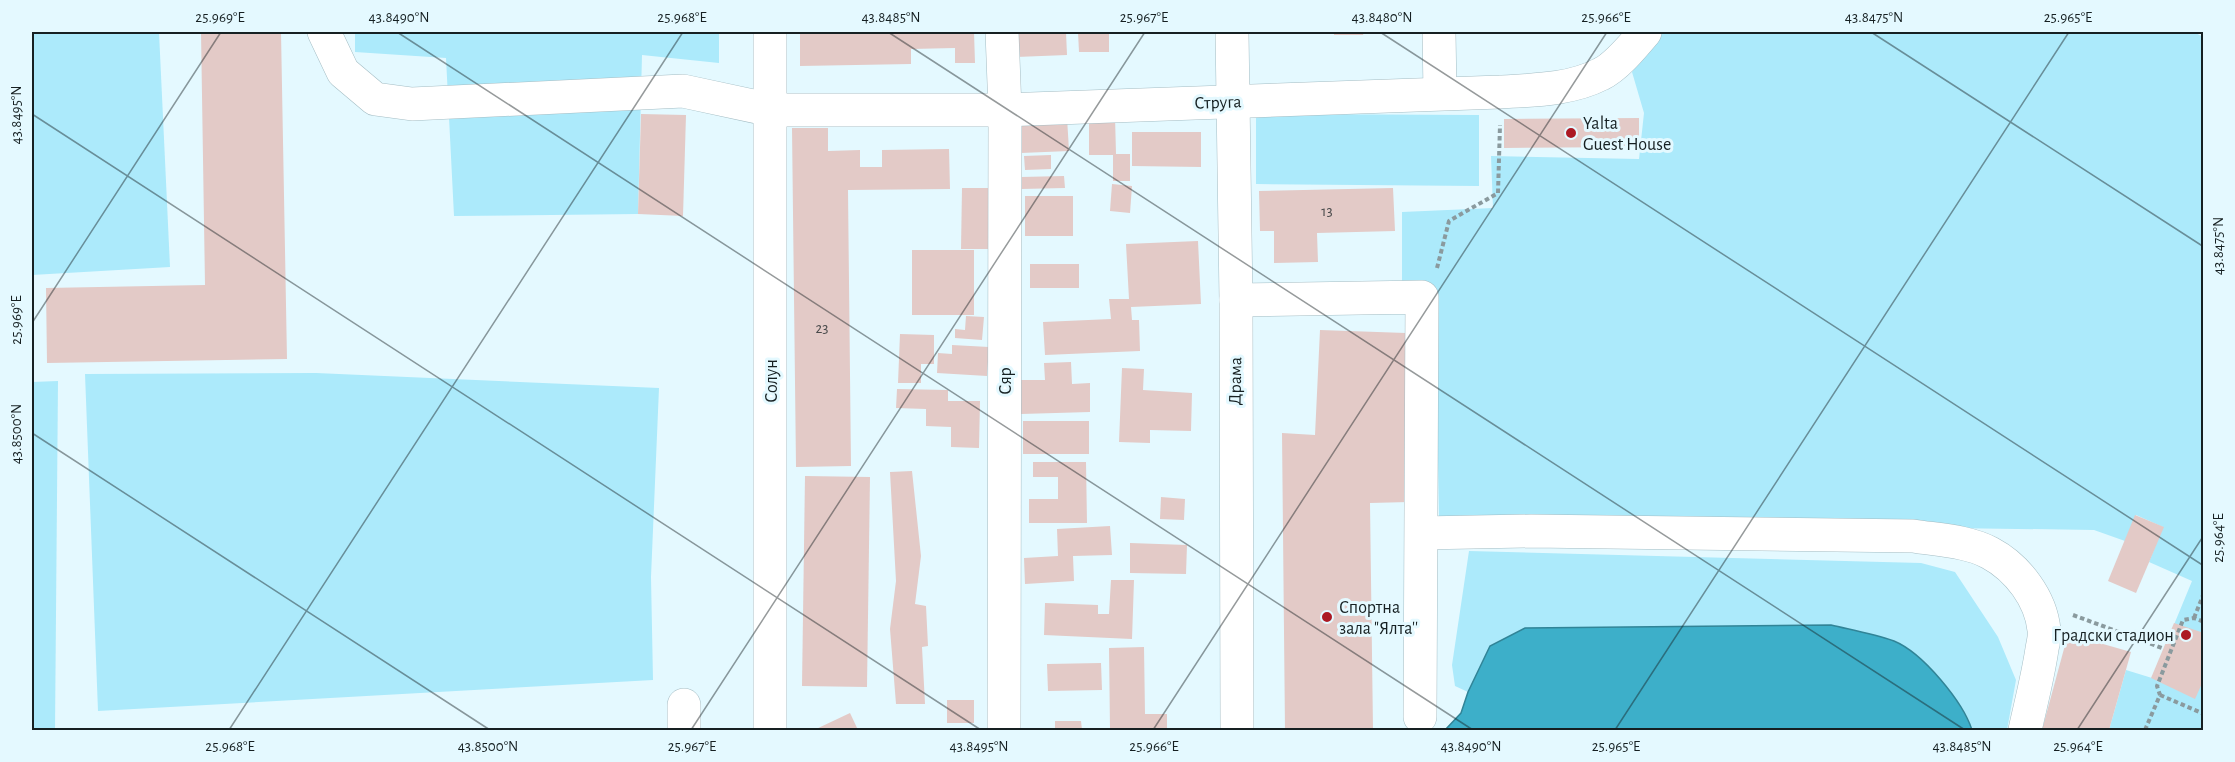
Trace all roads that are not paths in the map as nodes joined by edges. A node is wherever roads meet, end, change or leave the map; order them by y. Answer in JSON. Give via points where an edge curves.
{"nodes":[{"id":1,"x":324,"y":32,"type":"edge"},
{"id":2,"x":770,"y":32,"type":"edge"},
{"id":3,"x":1002,"y":32,"type":"edge"},
{"id":4,"x":1232,"y":32,"type":"edge"},
{"id":5,"x":1439,"y":32,"type":"edge"},
{"id":6,"x":1645,"y":32,"type":"edge"},
{"id":7,"x":1440,"y":93,"type":"junction"},
{"id":8,"x":1233,"y":101,"type":"junction"},
{"id":9,"x":771,"y":110,"type":"junction"},
{"id":10,"x":1005,"y":110,"type":"junction"},
{"id":11,"x":1236,"y":300,"type":"junction"},
{"id":12,"x":1422,"y":533,"type":"junction"},
{"id":13,"x":1420,"y":717,"type":"dead end"},
{"id":14,"x":770,"y":730,"type":"edge"},
{"id":15,"x":1004,"y":730,"type":"edge"},
{"id":16,"x":1238,"y":730,"type":"edge"},
{"id":17,"x":2025,"y":730,"type":"edge"}],
"edges":[{"from":1,"to":9,"type":"street","name":"Струга","via":[[343,72],[375,99],[412,104],[683,91]]},
{"from":2,"to":9,"type":"street","name":"Солун"},
{"from":3,"to":10,"type":"street","name":"Сяр"},
{"from":4,"to":8,"type":"street","name":"Драма"},
{"from":5,"to":7,"type":"street"},
{"from":6,"to":7,"type":"street","name":"Струга","via":[[1603,74],[1563,87]]},
{"from":7,"to":8,"type":"street","name":"Струга"},
{"from":8,"to":10,"type":"street","name":"Струга"},
{"from":8,"to":11,"type":"street","name":"Драма"},
{"from":9,"to":10,"type":"street","name":"Струга"},
{"from":9,"to":14,"type":"street","name":"Солун"},
{"from":10,"to":15,"type":"street","name":"Сяр"},
{"from":11,"to":12,"type":"street","via":[[1422,297]]},
{"from":11,"to":16,"type":"street","name":"Драма"},
{"from":12,"to":13,"type":"street"},
{"from":12,"to":17,"type":"street","via":[[1913,536],[1961,543],[1990,553],[2011,568],[2036,601],[2045,631]]}]}
